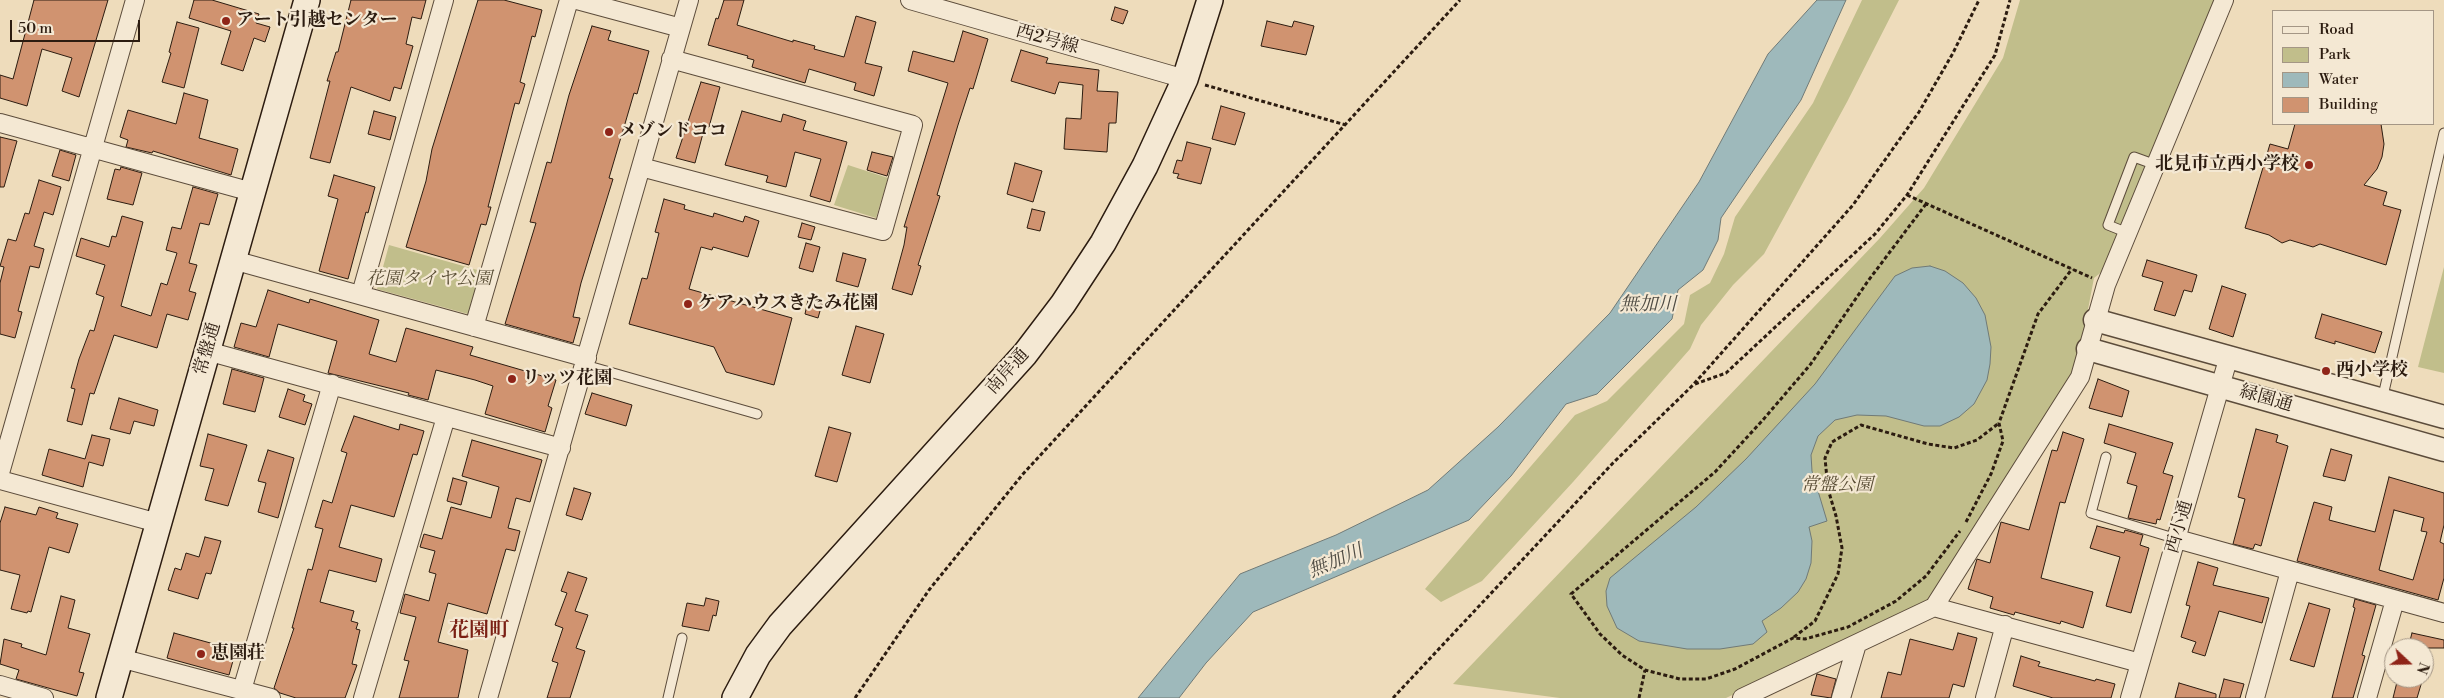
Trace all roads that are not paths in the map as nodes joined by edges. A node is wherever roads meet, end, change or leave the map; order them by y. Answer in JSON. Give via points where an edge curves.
{"nodes":[{"id":1,"x":135,"y":0,"type":"edge"},
{"id":2,"x":307,"y":0,"type":"edge"},
{"id":3,"x":444,"y":0,"type":"edge"},
{"id":4,"x":569,"y":0,"type":"edge"},
{"id":5,"x":577,"y":0,"type":"edge"},
{"id":6,"x":689,"y":0,"type":"edge"},
{"id":7,"x":910,"y":0,"type":"edge"},
{"id":8,"x":1210,"y":0,"type":"edge"},
{"id":9,"x":2224,"y":0,"type":"edge"},
{"id":10,"x":680,"y":28,"type":"junction"},
{"id":11,"x":671,"y":59,"type":"junction"},
{"id":12,"x":1185,"y":79,"type":"junction"},
{"id":13,"x":0,"y":123,"type":"edge"},
{"id":14,"x":2444,"y":132,"type":"edge"},
{"id":15,"x":92,"y":149,"type":"junction"},
{"id":16,"x":641,"y":167,"type":"junction"},
{"id":17,"x":252,"y":192,"type":"junction"},
{"id":18,"x":233,"y":260,"type":"junction"},
{"id":19,"x":361,"y":294,"type":"junction"},
{"id":20,"x":2095,"y":320,"type":"junction"},
{"id":21,"x":474,"y":327,"type":"junction"},
{"id":22,"x":2088,"y":349,"type":"junction"},
{"id":23,"x":207,"y":351,"type":"junction"},
{"id":24,"x":2229,"y":356,"type":"junction"},
{"id":25,"x":586,"y":361,"type":"junction"},
{"id":26,"x":332,"y":384,"type":"junction"},
{"id":27,"x":2221,"y":386,"type":"junction"},
{"id":28,"x":2382,"y":400,"type":"junction"},
{"id":29,"x":757,"y":414,"type":"dead end"},
{"id":30,"x":446,"y":417,"type":"junction"},
{"id":31,"x":2444,"y":417,"type":"edge"},
{"id":32,"x":561,"y":448,"type":"junction"},
{"id":33,"x":2444,"y":450,"type":"edge"},
{"id":34,"x":2106,"y":457,"type":"dead end"},
{"id":35,"x":0,"y":473,"type":"edge"},
{"id":36,"x":0,"y":480,"type":"edge"},
{"id":37,"x":158,"y":523,"type":"junction"},
{"id":38,"x":2177,"y":539,"type":"junction"},
{"id":39,"x":2290,"y":571,"type":"junction"},
{"id":40,"x":2395,"y":600,"type":"junction"},
{"id":41,"x":1934,"y":607,"type":"junction"},
{"id":42,"x":2444,"y":613,"type":"edge"},
{"id":43,"x":2006,"y":625,"type":"junction"},
{"id":44,"x":682,"y":638,"type":"dead end"},
{"id":45,"x":1857,"y":644,"type":"junction"},
{"id":46,"x":120,"y":658,"type":"junction"},
{"id":47,"x":2140,"y":663,"type":"junction"},
{"id":48,"x":0,"y":685,"type":"edge"},
{"id":49,"x":242,"y":690,"type":"junction"},
{"id":50,"x":41,"y":698,"type":"edge"},
{"id":51,"x":109,"y":698,"type":"edge"},
{"id":52,"x":271,"y":698,"type":"edge"},
{"id":53,"x":363,"y":698,"type":"edge"},
{"id":54,"x":488,"y":698,"type":"edge"},
{"id":55,"x":668,"y":698,"type":"edge"},
{"id":56,"x":735,"y":698,"type":"edge"},
{"id":57,"x":1742,"y":698,"type":"edge"},
{"id":58,"x":1841,"y":698,"type":"edge"},
{"id":59,"x":1984,"y":698,"type":"edge"},
{"id":60,"x":2130,"y":698,"type":"edge"},
{"id":61,"x":2254,"y":698,"type":"edge"},
{"id":62,"x":2367,"y":698,"type":"edge"}],
"edges":[{"from":1,"to":15,"type":"street"},
{"from":2,"to":17,"type":"main road","name":"常盤通"},
{"from":3,"to":19,"type":"street"},
{"from":4,"to":21,"type":"street"},
{"from":5,"to":10,"type":"street"},
{"from":6,"to":10,"type":"street"},
{"from":7,"to":12,"type":"street","name":"西2号線"},
{"from":8,"to":12,"type":"main road","name":"南岸通"},
{"from":9,"to":20,"type":"street","via":[[2106,284]]},
{"from":10,"to":11,"type":"street"},
{"from":11,"to":16,"type":"street"},
{"from":11,"to":16,"type":"street","via":[[913,125],[883,231]]},
{"from":12,"to":56,"type":"main road","name":"南岸通","via":[[1145,166],[1103,243],[1062,304],[1025,354],[780,625],[758,655]]},
{"from":13,"to":15,"type":"street"},
{"from":14,"to":28,"type":"lane"},
{"from":15,"to":17,"type":"street"},
{"from":15,"to":35,"type":"street"},
{"from":16,"to":25,"type":"street"},
{"from":17,"to":18,"type":"main road","name":"常盤通"},
{"from":18,"to":19,"type":"street"},
{"from":18,"to":23,"type":"main road","name":"常盤通"},
{"from":19,"to":21,"type":"street"},
{"from":20,"to":22,"type":"street"},
{"from":20,"to":24,"type":"street","name":"緑園通"},
{"from":21,"to":25,"type":"street"},
{"from":22,"to":27,"type":"street","name":"緑園通"},
{"from":22,"to":41,"type":"street","via":[[2080,377]]},
{"from":23,"to":26,"type":"street"},
{"from":23,"to":37,"type":"main road","name":"常盤通"},
{"from":24,"to":27,"type":"street","name":"西小通"},
{"from":24,"to":28,"type":"street","name":"緑園通"},
{"from":25,"to":29,"type":"lane"},
{"from":25,"to":32,"type":"street"},
{"from":26,"to":30,"type":"street"},
{"from":26,"to":49,"type":"street"},
{"from":27,"to":33,"type":"street","name":"緑園通"},
{"from":27,"to":38,"type":"street","name":"西小通"},
{"from":28,"to":31,"type":"street","name":"緑園通"},
{"from":30,"to":32,"type":"street"},
{"from":30,"to":53,"type":"street"},
{"from":32,"to":54,"type":"street"},
{"from":34,"to":38,"type":"lane","via":[[2091,513]]},
{"from":36,"to":37,"type":"street"},
{"from":37,"to":46,"type":"main road","name":"常盤通"},
{"from":38,"to":39,"type":"street"},
{"from":38,"to":47,"type":"street","name":"西小通"},
{"from":39,"to":40,"type":"street"},
{"from":39,"to":61,"type":"street"},
{"from":40,"to":42,"type":"street"},
{"from":40,"to":62,"type":"street"},
{"from":41,"to":43,"type":"street"},
{"from":41,"to":45,"type":"street"},
{"from":43,"to":47,"type":"street"},
{"from":43,"to":59,"type":"street"},
{"from":44,"to":55,"type":"lane"},
{"from":45,"to":57,"type":"street"},
{"from":45,"to":58,"type":"street"},
{"from":46,"to":49,"type":"street"},
{"from":46,"to":51,"type":"main road","name":"常盤通"},
{"from":47,"to":60,"type":"street","name":"西小通"},
{"from":48,"to":50,"type":"street"},
{"from":49,"to":52,"type":"street"}]}
